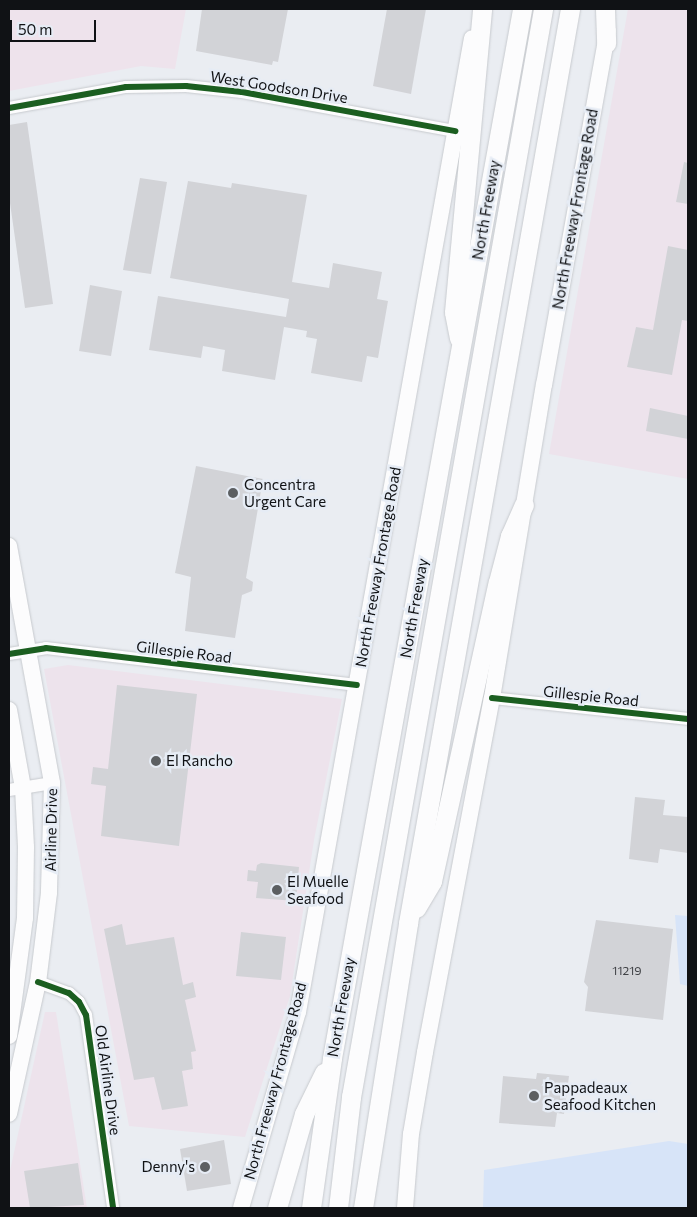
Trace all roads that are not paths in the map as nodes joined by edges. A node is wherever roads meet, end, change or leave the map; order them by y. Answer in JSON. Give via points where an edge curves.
{"nodes":[{"id":1,"x":477,"y":9,"type":"edge"},
{"id":2,"x":482,"y":9,"type":"edge"},
{"id":3,"x":522,"y":9,"type":"edge"},
{"id":4,"x":543,"y":9,"type":"edge"},
{"id":5,"x":570,"y":9,"type":"edge"},
{"id":6,"x":605,"y":9,"type":"edge"},
{"id":7,"x":612,"y":9,"type":"edge"},
{"id":8,"x":606,"y":43,"type":"junction"},
{"id":9,"x":9,"y":108,"type":"edge"},
{"id":10,"x":455,"y":131,"type":"junction"},
{"id":11,"x":461,"y":348,"type":"junction"},
{"id":12,"x":524,"y":505,"type":"junction"},
{"id":13,"x":9,"y":546,"type":"edge"},
{"id":14,"x":27,"y":650,"type":"junction"},
{"id":15,"x":9,"y":654,"type":"edge"},
{"id":16,"x":357,"y":685,"type":"junction"},
{"id":17,"x":492,"y":698,"type":"junction"},
{"id":18,"x":9,"y":710,"type":"edge"},
{"id":19,"x":688,"y":719,"type":"edge"},
{"id":20,"x":52,"y":782,"type":"junction"},
{"id":21,"x":16,"y":789,"type":"edge"},
{"id":22,"x":408,"y":923,"type":"junction"},
{"id":23,"x":21,"y":957,"type":"junction"},
{"id":24,"x":38,"y":982,"type":"junction"},
{"id":25,"x":9,"y":1036,"type":"edge"},
{"id":26,"x":332,"y":1058,"type":"junction"},
{"id":27,"x":9,"y":1114,"type":"edge"},
{"id":28,"x":113,"y":1208,"type":"edge"},
{"id":29,"x":241,"y":1208,"type":"edge"},
{"id":30,"x":277,"y":1208,"type":"edge"},
{"id":31,"x":311,"y":1208,"type":"edge"},
{"id":32,"x":338,"y":1208,"type":"edge"},
{"id":33,"x":363,"y":1208,"type":"edge"},
{"id":34,"x":405,"y":1208,"type":"edge"}],
"edges":[{"from":1,"to":10,"type":"main road","name":"North Freeway Frontage Road"},
{"from":2,"to":11,"type":"highway","via":[[454,312]]},
{"from":3,"to":11,"type":"highway","name":"North Freeway"},
{"from":4,"to":32,"type":"highway","name":"North Freeway","via":[[351,1097]]},
{"from":5,"to":22,"type":"highway"},
{"from":6,"to":8,"type":"highway"},
{"from":7,"to":8,"type":"main road","name":"North Freeway Frontage Road"},
{"from":8,"to":12,"type":"main road","name":"North Freeway Frontage Road"},
{"from":9,"to":10,"type":"street","name":"West Goodson Drive","via":[[126,87],[186,86],[242,92]]},
{"from":10,"to":16,"type":"main road","name":"North Freeway Frontage Road"},
{"from":11,"to":26,"type":"highway","name":"North Freeway"},
{"from":12,"to":17,"type":"main road","name":"North Freeway Frontage Road"},
{"from":12,"to":22,"type":"highway","via":[[510,536],[498,582],[432,880]]},
{"from":13,"to":14,"type":"main road","name":"Airline Drive"},
{"from":14,"to":15,"type":"street","name":"Gillespie Road"},
{"from":14,"to":16,"type":"street","name":"Gillespie Road","via":[[46,648]]},
{"from":14,"to":20,"type":"main road","name":"Airline Drive"},
{"from":16,"to":29,"type":"main road","name":"North Freeway Frontage Road","via":[[298,1012]]},
{"from":17,"to":19,"type":"street","name":"Gillespie Road"},
{"from":17,"to":34,"type":"main road","name":"North Freeway Frontage Road","via":[[422,1068],[410,1142]]},
{"from":18,"to":21,"type":"main road","name":"Airline Drive"},
{"from":20,"to":21,"type":"street"},
{"from":20,"to":24,"type":"main road","name":"Airline Drive","via":[[50,893]]},
{"from":21,"to":23,"type":"main road","name":"Airline Drive","via":[[25,882]]},
{"from":22,"to":33,"type":"highway"},
{"from":23,"to":24,"type":"main road","via":[[30,980]]},
{"from":23,"to":25,"type":"main road","name":"Airline Drive"},
{"from":24,"to":27,"type":"main road","name":"Airline Drive"},
{"from":24,"to":28,"type":"street","name":"Old Airline Drive","via":[[69,993],[86,1015]]},
{"from":26,"to":30,"type":"highway","via":[[304,1114]]},
{"from":26,"to":31,"type":"highway","name":"North Freeway"}]}
